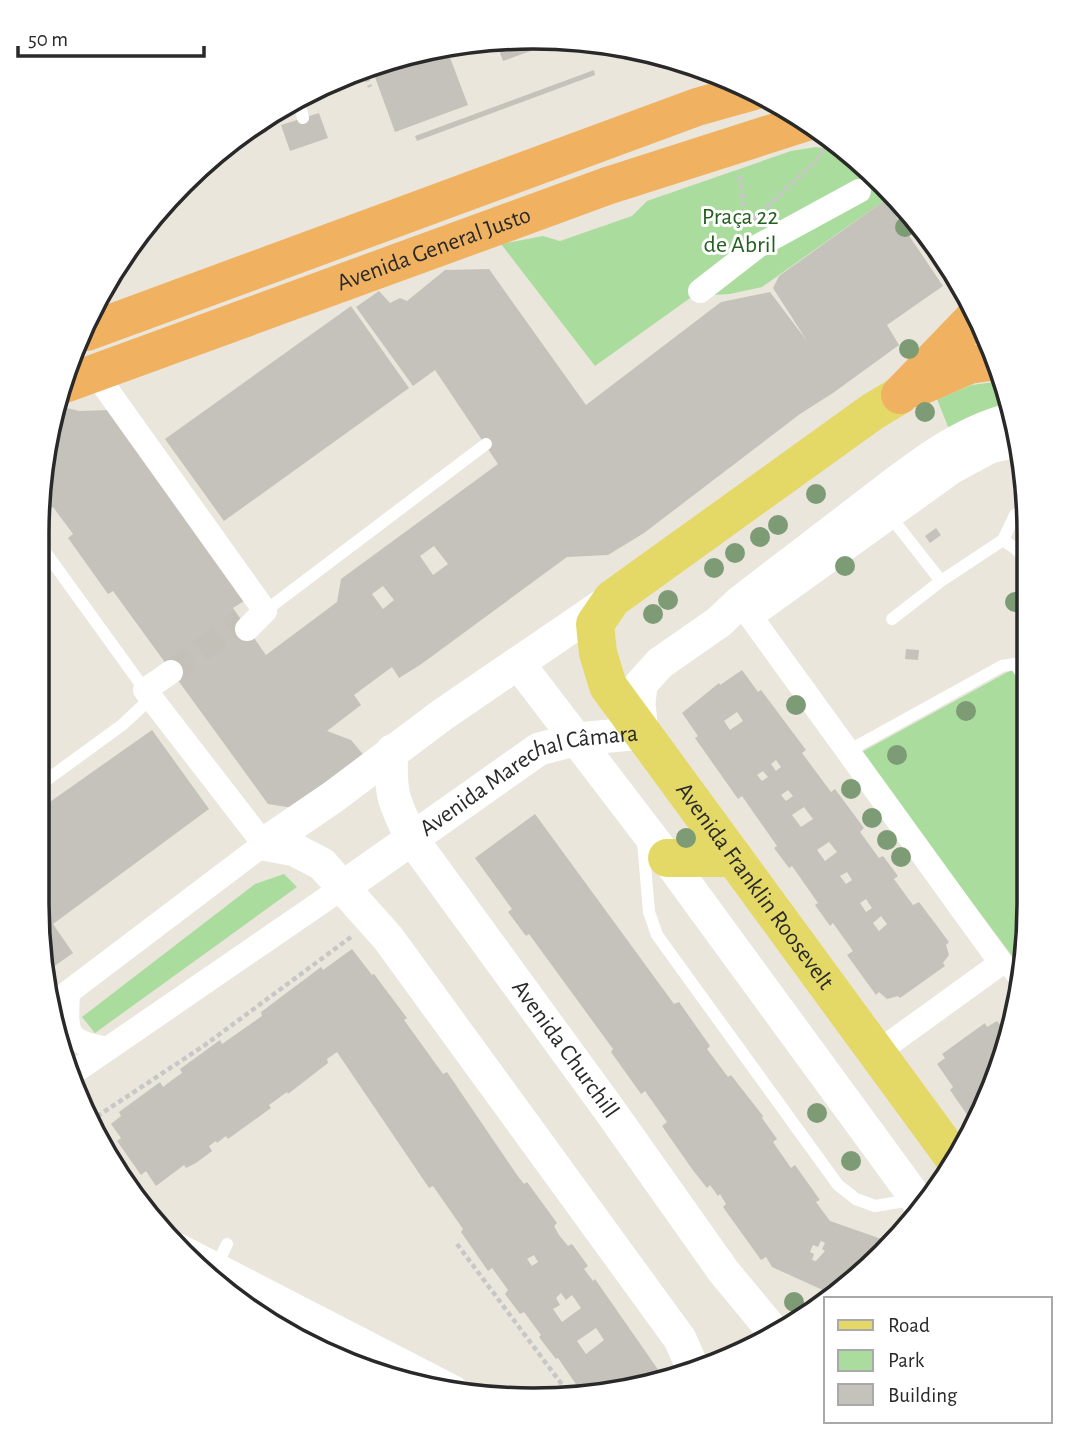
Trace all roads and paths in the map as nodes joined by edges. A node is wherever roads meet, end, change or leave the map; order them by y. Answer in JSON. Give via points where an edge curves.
{"nodes":[{"id":1,"x":367,"y":79,"type":"edge"},
{"id":2,"x":370,"y":87,"type":"dead end"},
{"id":3,"x":728,"y":90,"type":"edge"},
{"id":4,"x":739,"y":95,"type":"edge"},
{"id":5,"x":697,"y":107,"type":"junction"},
{"id":6,"x":301,"y":109,"type":"edge"},
{"id":7,"x":303,"y":118,"type":"dead end"},
{"id":8,"x":794,"y":126,"type":"edge"},
{"id":9,"x":736,"y":145,"type":"junction"},
{"id":10,"x":825,"y":147,"type":"edge"},
{"id":11,"x":859,"y":191,"type":"dead end"},
{"id":12,"x":700,"y":291,"type":"dead end"},
{"id":13,"x":969,"y":323,"type":"edge"},
{"id":14,"x":94,"y":329,"type":"edge"},
{"id":15,"x":986,"y":363,"type":"edge"},
{"id":16,"x":79,"y":379,"type":"edge"},
{"id":17,"x":900,"y":395,"type":"junction"},
{"id":18,"x":1004,"y":422,"type":"edge"},
{"id":19,"x":486,"y":444,"type":"dead end"},
{"id":20,"x":1009,"y":447,"type":"edge"},
{"id":21,"x":1016,"y":514,"type":"edge"},
{"id":22,"x":890,"y":516,"type":"junction"},
{"id":23,"x":1003,"y":540,"type":"junction"},
{"id":24,"x":1017,"y":550,"type":"edge"},
{"id":25,"x":49,"y":557,"type":"edge"},
{"id":26,"x":942,"y":581,"type":"junction"},
{"id":27,"x":611,"y":599,"type":"junction"},
{"id":28,"x":746,"y":609,"type":"junction"},
{"id":29,"x":265,"y":611,"type":"junction"},
{"id":30,"x":892,"y":619,"type":"dead end"},
{"id":31,"x":244,"y":625,"type":"tunnel mouth"},
{"id":32,"x":518,"y":663,"type":"junction"},
{"id":33,"x":1017,"y":667,"type":"edge"},
{"id":34,"x":174,"y":676,"type":"tunnel mouth"},
{"id":35,"x":148,"y":695,"type":"junction"},
{"id":36,"x":642,"y":733,"type":"junction"},
{"id":37,"x":578,"y":739,"type":"junction"},
{"id":38,"x":392,"y":751,"type":"junction"},
{"id":39,"x":848,"y":751,"type":"junction"},
{"id":40,"x":49,"y":778,"type":"edge"},
{"id":41,"x":641,"y":823,"type":"junction"},
{"id":42,"x":412,"y":839,"type":"junction"},
{"id":43,"x":264,"y":844,"type":"junction"},
{"id":44,"x":667,"y":858,"type":"junction"},
{"id":45,"x":734,"y":858,"type":"junction"},
{"id":46,"x":342,"y":888,"type":"junction"},
{"id":47,"x":362,"y":934,"type":"dead end"},
{"id":48,"x":1001,"y":962,"type":"junction"},
{"id":49,"x":1012,"y":976,"type":"edge"},
{"id":50,"x":59,"y":1000,"type":"edge"},
{"id":51,"x":108,"y":1049,"type":"junction"},
{"id":52,"x":878,"y":1052,"type":"junction"},
{"id":53,"x":78,"y":1069,"type":"edge"},
{"id":54,"x":98,"y":1116,"type":"edge"},
{"id":55,"x":949,"y":1151,"type":"edge"},
{"id":56,"x":916,"y":1200,"type":"edge"},
{"id":57,"x":913,"y":1204,"type":"edge"},
{"id":58,"x":457,"y":1244,"type":"dead end"},
{"id":59,"x":198,"y":1253,"type":"edge"},
{"id":60,"x":769,"y":1326,"type":"edge"},
{"id":61,"x":690,"y":1362,"type":"edge"},
{"id":62,"x":426,"y":1376,"type":"edge"},
{"id":63,"x":564,"y":1387,"type":"edge"}],
"edges":[{"from":1,"to":2,"type":"path"},
{"from":3,"to":5,"type":"highway"},
{"from":4,"to":5,"type":"highway","name":"Avenida General Justo"},
{"from":5,"to":14,"type":"highway","name":"Avenida General Justo"},
{"from":6,"to":7,"type":"lane"},
{"from":8,"to":9,"type":"highway","name":"Avenida General Justo"},
{"from":9,"to":10,"type":"path","via":[[746,227]]},
{"from":9,"to":16,"type":"highway","name":"Avenida General Justo","via":[[607,186]]},
{"from":11,"to":12,"type":"street","via":[[758,246]]},
{"from":13,"to":17,"type":"highway"},
{"from":15,"to":17,"type":"highway","via":[[969,365]]},
{"from":16,"to":29,"type":"street"},
{"from":17,"to":27,"type":"main road"},
{"from":18,"to":28,"type":"street","name":"Avenida Marechal Câmara","via":[[975,432],[899,481]]},
{"from":19,"to":29,"type":"lane"},
{"from":20,"to":22,"type":"street","name":"Avenida Marechal Câmara","via":[[970,461]]},
{"from":21,"to":23,"type":"lane"},
{"from":22,"to":26,"type":"lane"},
{"from":22,"to":28,"type":"street","name":"Avenida Marechal Câmara"},
{"from":23,"to":24,"type":"lane"},
{"from":23,"to":26,"type":"lane"},
{"from":25,"to":35,"type":"lane"},
{"from":26,"to":30,"type":"lane"},
{"from":27,"to":32,"type":"street"},
{"from":27,"to":36,"type":"main road","name":"Avenida Franklin Roosevelt","via":[[595,624],[597,653],[608,686]]},
{"from":28,"to":36,"type":"street","name":"Avenida Marechal Câmara","via":[[660,663],[641,684]]},
{"from":28,"to":39,"type":"street"},
{"from":29,"to":31,"type":"street"},
{"from":32,"to":37,"type":"street"},
{"from":32,"to":38,"type":"street"},
{"from":33,"to":39,"type":"lane","via":[[1002,666]]},
{"from":34,"to":35,"type":"street"},
{"from":35,"to":40,"type":"lane","via":[[122,725]]},
{"from":35,"to":43,"type":"street"},
{"from":36,"to":37,"type":"street","name":"Avenida Marechal Câmara"},
{"from":36,"to":45,"type":"main road","name":"Avenida Franklin Roosevelt"},
{"from":37,"to":41,"type":"street"},
{"from":37,"to":42,"type":"street","name":"Avenida Marechal Câmara","via":[[539,749]]},
{"from":38,"to":42,"type":"street","name":"Avenida Churchill","via":[[390,784]]},
{"from":38,"to":43,"type":"street"},
{"from":39,"to":48,"type":"street"},
{"from":41,"to":44,"type":"street"},
{"from":41,"to":57,"type":"lane","via":[[649,912],[657,935],[838,1185],[875,1206]]},
{"from":42,"to":46,"type":"street","name":"Avenida Marechal Câmara"},
{"from":42,"to":60,"type":"street","name":"Avenida Churchill","via":[[724,1272]]},
{"from":43,"to":46,"type":"street","via":[[295,850],[322,864]]},
{"from":43,"to":50,"type":"street"},
{"from":44,"to":45,"type":"main road"},
{"from":44,"to":56,"type":"street"},
{"from":45,"to":52,"type":"main road","name":"Avenida Franklin Roosevelt"},
{"from":46,"to":51,"type":"street","name":"Avenida Marechal Câmara"},
{"from":46,"to":61,"type":"street","via":[[388,938],[680,1339]]},
{"from":47,"to":54,"type":"path","via":[[340,943],[205,1045]]},
{"from":48,"to":49,"type":"lane"},
{"from":48,"to":52,"type":"street"},
{"from":50,"to":51,"type":"street","via":[[70,1032],[82,1044]]},
{"from":51,"to":53,"type":"street","name":"Avenida Marechal Câmara"},
{"from":52,"to":55,"type":"main road","name":"Avenida Franklin Roosevelt"},
{"from":58,"to":63,"type":"path"},
{"from":59,"to":62,"type":"street","via":[[221,1256]]}]}
